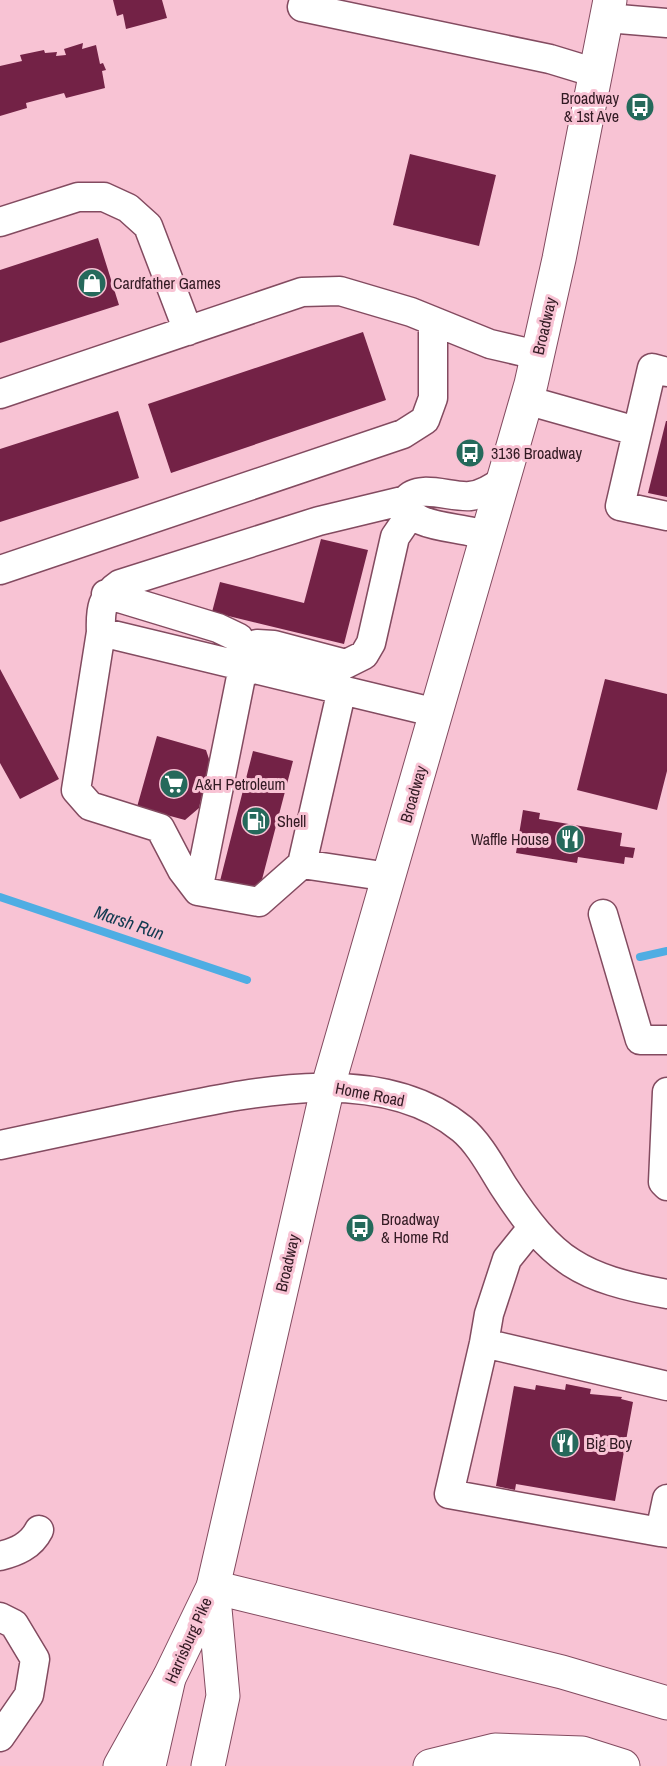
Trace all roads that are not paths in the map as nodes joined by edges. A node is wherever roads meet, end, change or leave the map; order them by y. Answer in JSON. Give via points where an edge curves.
{"nodes":[{"id":1,"x":304,"y":0,"type":"edge"},
{"id":2,"x":609,"y":9,"type":"edge"},
{"id":3,"x":667,"y":23,"type":"edge"},
{"id":4,"x":596,"y":73,"type":"junction"},
{"id":5,"x":0,"y":222,"type":"edge"},
{"id":6,"x":433,"y":321,"type":"junction"},
{"id":7,"x":188,"y":331,"type":"junction"},
{"id":8,"x":537,"y":355,"type":"junction"},
{"id":9,"x":667,"y":372,"type":"edge"},
{"id":10,"x":0,"y":394,"type":"edge"},
{"id":11,"x":526,"y":400,"type":"junction"},
{"id":12,"x":636,"y":430,"type":"junction"},
{"id":13,"x":504,"y":480,"type":"junction"},
{"id":14,"x":408,"y":507,"type":"junction"},
{"id":15,"x":667,"y":516,"type":"edge"},
{"id":16,"x":487,"y":537,"type":"junction"},
{"id":17,"x":0,"y":570,"type":"edge"},
{"id":18,"x":106,"y":594,"type":"junction"},
{"id":19,"x":101,"y":632,"type":"junction"},
{"id":20,"x":245,"y":660,"type":"junction"},
{"id":21,"x":342,"y":689,"type":"junction"},
{"id":22,"x":437,"y":713,"type":"junction"},
{"id":23,"x":302,"y":864,"type":"junction"},
{"id":24,"x":388,"y":878,"type":"junction"},
{"id":25,"x":198,"y":891,"type":"junction"},
{"id":26,"x":603,"y":914,"type":"dead end"},
{"id":27,"x":667,"y":1040,"type":"edge"},
{"id":28,"x":328,"y":1086,"type":"junction"},
{"id":29,"x":667,"y":1092,"type":"edge"},
{"id":30,"x":0,"y":1145,"type":"edge"},
{"id":31,"x":667,"y":1186,"type":"edge"},
{"id":32,"x":532,"y":1228,"type":"junction"},
{"id":33,"x":667,"y":1294,"type":"edge"},
{"id":34,"x":484,"y":1343,"type":"junction"},
{"id":35,"x":667,"y":1386,"type":"edge"},
{"id":36,"x":667,"y":1499,"type":"edge"},
{"id":37,"x":39,"y":1530,"type":"dead end"},
{"id":38,"x":664,"y":1532,"type":"edge"},
{"id":39,"x":0,"y":1556,"type":"edge"},
{"id":40,"x":213,"y":1587,"type":"junction"},
{"id":41,"x":5,"y":1628,"type":"edge"},
{"id":42,"x":169,"y":1678,"type":"junction"},
{"id":43,"x":667,"y":1703,"type":"edge"},
{"id":44,"x":0,"y":1737,"type":"edge"},
{"id":45,"x":120,"y":1766,"type":"edge"},
{"id":46,"x":149,"y":1766,"type":"edge"},
{"id":47,"x":208,"y":1766,"type":"edge"},
{"id":48,"x":430,"y":1766,"type":"edge"},
{"id":49,"x":623,"y":1766,"type":"edge"}],
"edges":[{"from":1,"to":4,"type":"street","via":[[302,7],[550,59]]},
{"from":2,"to":3,"type":"street"},
{"from":2,"to":4,"type":"main road","name":"Broadway"},
{"from":4,"to":8,"type":"main road","name":"Broadway"},
{"from":5,"to":7,"type":"street","via":[[78,197],[104,197],[128,208],[148,226]]},
{"from":6,"to":7,"type":"street","via":[[340,291],[302,292]]},
{"from":6,"to":8,"type":"street","via":[[490,344]]},
{"from":6,"to":17,"type":"street","via":[[433,398],[426,420],[403,434]]},
{"from":7,"to":10,"type":"street"},
{"from":8,"to":11,"type":"main road","name":"Broadway"},
{"from":9,"to":12,"type":"street","via":[[652,368]]},
{"from":11,"to":12,"type":"street"},
{"from":11,"to":13,"type":"main road","name":"Broadway"},
{"from":12,"to":15,"type":"street","via":[[620,506]]},
{"from":13,"to":14,"type":"street","via":[[472,496],[422,491]]},
{"from":13,"to":16,"type":"main road","name":"Broadway"},
{"from":14,"to":16,"type":"street","via":[[445,528]]},
{"from":14,"to":18,"type":"street","via":[[319,521],[120,584]]},
{"from":14,"to":20,"type":"street","via":[[395,537],[371,643],[364,654],[346,664],[257,644]]},
{"from":16,"to":22,"type":"main road","name":"Broadway"},
{"from":18,"to":19,"type":"street","via":[[100,613]]},
{"from":18,"to":20,"type":"street","via":[[218,628],[239,638]]},
{"from":19,"to":20,"type":"street"},
{"from":19,"to":25,"type":"street","via":[[76,790],[90,806],[160,828]]},
{"from":20,"to":21,"type":"street"},
{"from":20,"to":25,"type":"street"},
{"from":21,"to":22,"type":"street"},
{"from":21,"to":23,"type":"street"},
{"from":22,"to":24,"type":"main road","name":"Broadway"},
{"from":23,"to":24,"type":"street"},
{"from":23,"to":25,"type":"street","via":[[259,902]]},
{"from":24,"to":28,"type":"main road","name":"Broadway"},
{"from":26,"to":27,"type":"street","via":[[640,1040]]},
{"from":28,"to":30,"type":"street","name":"Home Road","via":[[257,1091]]},
{"from":28,"to":32,"type":"street","name":"Home Road","via":[[400,1097],[429,1108],[462,1129]]},
{"from":28,"to":40,"type":"main road","name":"Broadway"},
{"from":29,"to":31,"type":"street","via":[[663,1182]]},
{"from":32,"to":33,"type":"street","name":"Home Road","via":[[563,1258],[592,1275]]},
{"from":32,"to":34,"type":"street","via":[[507,1259]]},
{"from":34,"to":35,"type":"street"},
{"from":34,"to":38,"type":"street","via":[[449,1494]]},
{"from":36,"to":38,"type":"street"},
{"from":37,"to":39,"type":"street","via":[[34,1540]]},
{"from":40,"to":42,"type":"main road","name":"Harrisburg Pike"},
{"from":40,"to":43,"type":"main road","via":[[562,1672]]},
{"from":40,"to":47,"type":"main road","name":"Harrisburg Pike","via":[[223,1696]]},
{"from":41,"to":44,"type":"street","via":[[35,1659],[29,1695]]},
{"from":42,"to":45,"type":"main road"},
{"from":42,"to":46,"type":"main road","name":"Harrisburg Pike"},
{"from":48,"to":49,"type":"main road","via":[[495,1750],[582,1753]]}]}
